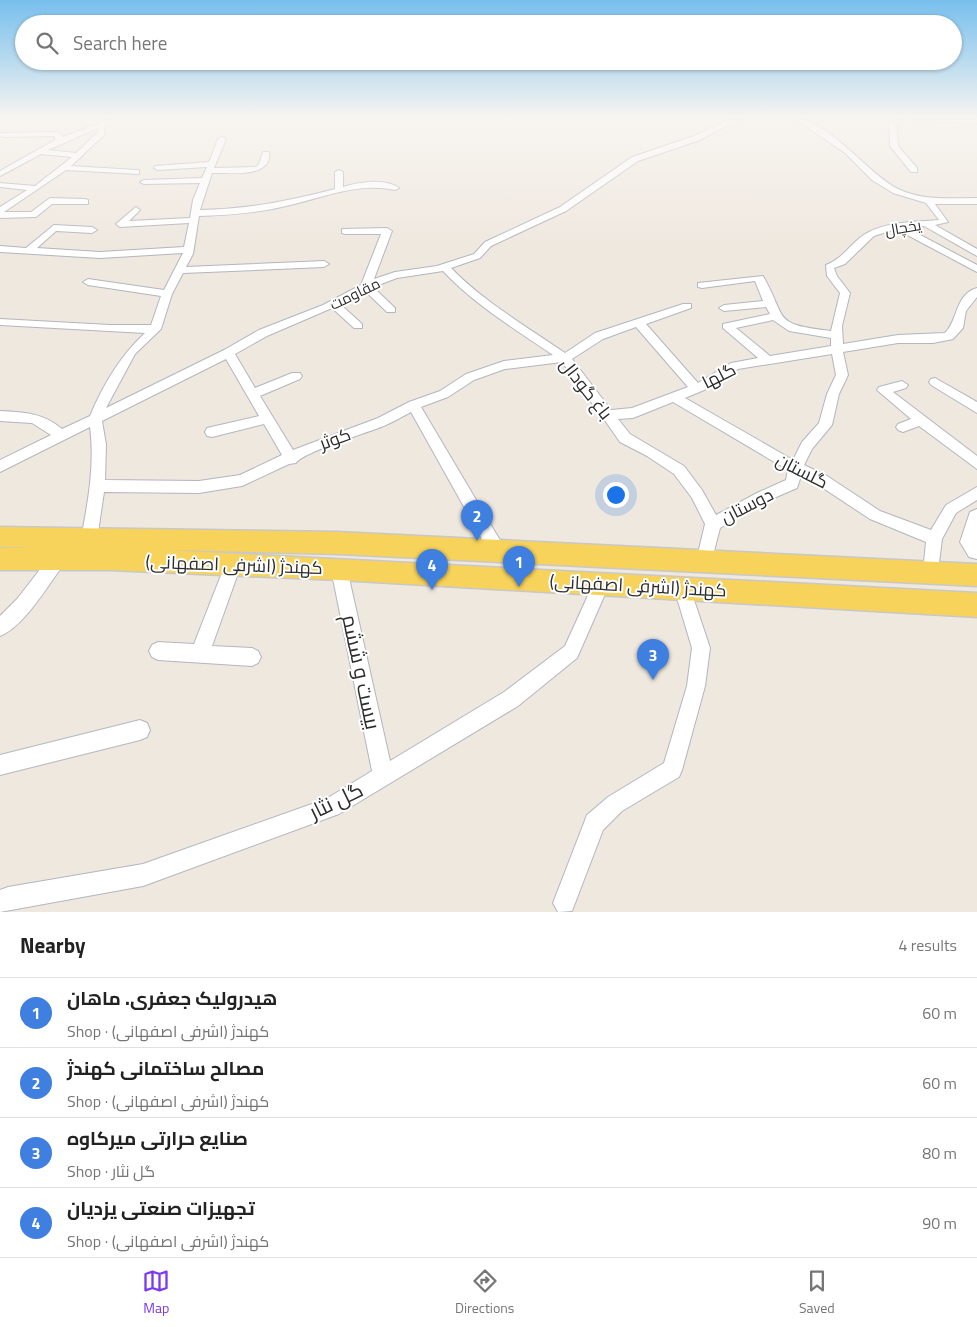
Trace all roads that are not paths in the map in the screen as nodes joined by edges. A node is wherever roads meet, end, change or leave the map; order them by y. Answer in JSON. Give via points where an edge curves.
{"nodes":[{"id":1,"x":15,"y":162,"type":"edge"},
{"id":2,"x":22,"y":162,"type":"joint"},
{"id":3,"x":70,"y":162,"type":"edge"},
{"id":4,"x":212,"y":162,"type":"edge"},
{"id":5,"x":264,"y":162,"type":"edge"},
{"id":6,"x":631,"y":162,"type":"edge"},
{"id":7,"x":859,"y":162,"type":"edge"},
{"id":8,"x":907,"y":162,"type":"edge"},
{"id":9,"x":64,"y":168,"type":"junction"},
{"id":10,"x":158,"y":168,"type":"dead end"},
{"id":11,"x":914,"y":170,"type":"dead end"},
{"id":12,"x":208,"y":171,"type":"junction"},
{"id":13,"x":136,"y":172,"type":"dead end"},
{"id":14,"x":339,"y":172,"type":"dead end"},
{"id":15,"x":0,"y":174,"type":"edge"},
{"id":16,"x":144,"y":182,"type":"dead end"},
{"id":17,"x":0,"y":185,"type":"edge"},
{"id":18,"x":34,"y":188,"type":"junction"},
{"id":19,"x":339,"y":188,"type":"junction"},
{"id":20,"x":396,"y":188,"type":"dead end"},
{"id":21,"x":930,"y":201,"type":"junction"},
{"id":22,"x":977,"y":201,"type":"edge"},
{"id":23,"x":85,"y":202,"type":"dead end"},
{"id":24,"x":136,"y":210,"type":"dead end"},
{"id":25,"x":0,"y":213,"type":"edge"},
{"id":26,"x":193,"y":216,"type":"junction"},
{"id":27,"x":925,"y":224,"type":"junction"},
{"id":28,"x":898,"y":226,"type":"junction"},
{"id":29,"x":92,"y":230,"type":"dead end"},
{"id":30,"x":345,"y":231,"type":"dead end"},
{"id":31,"x":0,"y":249,"type":"edge"},
{"id":32,"x":188,"y":250,"type":"junction"},
{"id":33,"x":28,"y":251,"type":"junction"},
{"id":34,"x":977,"y":253,"type":"edge"},
{"id":35,"x":324,"y":264,"type":"dead end"},
{"id":36,"x":445,"y":267,"type":"junction"},
{"id":37,"x":977,"y":268,"type":"edge"},
{"id":38,"x":181,"y":270,"type":"junction"},
{"id":39,"x":88,"y":282,"type":"dead end"},
{"id":40,"x":702,"y":285,"type":"dead end"},
{"id":41,"x":366,"y":286,"type":"junction"},
{"id":42,"x":977,"y":291,"type":"edge"},
{"id":43,"x":167,"y":294,"type":"junction"},
{"id":44,"x":334,"y":304,"type":"junction"},
{"id":45,"x":768,"y":304,"type":"junction"},
{"id":46,"x":687,"y":306,"type":"dead end"},
{"id":47,"x":724,"y":308,"type":"dead end"},
{"id":48,"x":392,"y":310,"type":"dead end"},
{"id":49,"x":774,"y":317,"type":"junction"},
{"id":50,"x":0,"y":322,"type":"edge"},
{"id":51,"x":639,"y":323,"type":"junction"},
{"id":52,"x":358,"y":326,"type":"dead end"},
{"id":53,"x":154,"y":329,"type":"junction"},
{"id":54,"x":837,"y":342,"type":"junction"},
{"id":55,"x":228,"y":353,"type":"junction"},
{"id":56,"x":565,"y":358,"type":"junction"},
{"id":57,"x":766,"y":359,"type":"junction"},
{"id":58,"x":296,"y":376,"type":"dead end"},
{"id":59,"x":935,"y":382,"type":"dead end"},
{"id":60,"x":902,"y":385,"type":"dead end"},
{"id":61,"x":696,"y":388,"type":"junction"},
{"id":62,"x":252,"y":394,"type":"junction"},
{"id":63,"x":674,"y":398,"type":"junction"},
{"id":64,"x":412,"y":405,"type":"junction"},
{"id":65,"x":977,"y":408,"type":"edge"},
{"id":66,"x":605,"y":414,"type":"junction"},
{"id":67,"x":0,"y":416,"type":"edge"},
{"id":68,"x":95,"y":419,"type":"junction"},
{"id":69,"x":266,"y":419,"type":"junction"},
{"id":70,"x":921,"y":420,"type":"junction"},
{"id":71,"x":903,"y":427,"type":"dead end"},
{"id":72,"x":212,"y":432,"type":"dead end"},
{"id":73,"x":60,"y":436,"type":"junction"},
{"id":74,"x":290,"y":459,"type":"junction"},
{"id":75,"x":977,"y":464,"type":"edge"},
{"id":76,"x":0,"y":466,"type":"edge"},
{"id":77,"x":796,"y":467,"type":"junction"},
{"id":78,"x":98,"y":486,"type":"junction"},
{"id":79,"x":977,"y":493,"type":"edge"},
{"id":80,"x":977,"y":518,"type":"edge"},
{"id":81,"x":713,"y":524,"type":"junction"},
{"id":82,"x":0,"y":537,"type":"edge"},
{"id":83,"x":89,"y":538,"type":"junction"},
{"id":84,"x":934,"y":538,"type":"junction"},
{"id":85,"x":445,"y":549,"type":"junction"},
{"id":86,"x":977,"y":550,"type":"edge"},
{"id":87,"x":498,"y":552,"type":"junction"},
{"id":88,"x":235,"y":553,"type":"junction"},
{"id":89,"x":0,"y":559,"type":"edge"},
{"id":90,"x":58,"y":559,"type":"junction"},
{"id":91,"x":704,"y":562,"type":"junction"},
{"id":92,"x":294,"y":567,"type":"junction"},
{"id":93,"x":339,"y":569,"type":"junction"},
{"id":94,"x":931,"y":573,"type":"junction"},
{"id":95,"x":977,"y":575,"type":"edge"},
{"id":96,"x":600,"y":585,"type":"junction"},
{"id":97,"x":682,"y":588,"type":"junction"},
{"id":98,"x":977,"y":605,"type":"edge"},
{"id":99,"x":0,"y":628,"type":"edge"},
{"id":100,"x":158,"y":651,"type":"dead end"},
{"id":101,"x":200,"y":654,"type":"junction"},
{"id":102,"x":252,"y":657,"type":"dead end"},
{"id":103,"x":140,"y":730,"type":"dead end"},
{"id":104,"x":0,"y":765,"type":"edge"},
{"id":105,"x":383,"y":776,"type":"junction"},
{"id":106,"x":0,"y":903,"type":"edge"},
{"id":107,"x":564,"y":903,"type":"dead end"}],
"edges":[{"from":1,"to":2,"type":"street"},
{"from":2,"to":15,"type":"street"},
{"from":3,"to":9,"type":"street"},
{"from":4,"to":12,"type":"street"},
{"from":5,"to":12,"type":"street","via":[[258,169]]},
{"from":6,"to":36,"type":"street","name":"مقاومت","via":[[563,209],[488,244],[477,256]]},
{"from":7,"to":21,"type":"street","via":[[875,178],[896,191]]},
{"from":8,"to":11,"type":"street"},
{"from":9,"to":13,"type":"street"},
{"from":9,"to":18,"type":"street"},
{"from":10,"to":12,"type":"street"},
{"from":12,"to":16,"type":"street"},
{"from":12,"to":26,"type":"street"},
{"from":14,"to":19,"type":"street"},
{"from":17,"to":18,"type":"street"},
{"from":18,"to":25,"type":"street"},
{"from":19,"to":20,"type":"street","via":[[381,185]]},
{"from":19,"to":26,"type":"street","via":[[286,204]]},
{"from":21,"to":22,"type":"street","name":"یخچال"},
{"from":21,"to":27,"type":"street","name":"یخچال","via":[[944,222]]},
{"from":23,"to":25,"type":"street","via":[[50,201],[33,215]]},
{"from":24,"to":26,"type":"street","via":[[120,224]]},
{"from":26,"to":32,"type":"street"},
{"from":27,"to":28,"type":"street","name":"یخچال"},
{"from":27,"to":34,"type":"street"},
{"from":28,"to":37,"type":"street"},
{"from":28,"to":54,"type":"street","name":"یخچال","via":[[871,234],[842,262],[829,267],[845,293],[836,326]]},
{"from":29,"to":33,"type":"street","via":[[54,228]]},
{"from":30,"to":41,"type":"street","via":[[387,231]]},
{"from":31,"to":33,"type":"street"},
{"from":32,"to":33,"type":"street","via":[[100,255]]},
{"from":32,"to":38,"type":"street"},
{"from":35,"to":38,"type":"street"},
{"from":36,"to":41,"type":"street","name":"مقاومت","via":[[395,275]]},
{"from":36,"to":56,"type":"street","name":"باغ گودال","via":[[486,304]]},
{"from":38,"to":43,"type":"street"},
{"from":39,"to":43,"type":"street"},
{"from":40,"to":45,"type":"street","via":[[759,278]]},
{"from":41,"to":44,"type":"street","name":"مقاومت"},
{"from":41,"to":48,"type":"street"},
{"from":42,"to":54,"type":"street","name":"گلها","via":[[964,303],[958,315],[957,328],[949,336]]},
{"from":43,"to":53,"type":"street"},
{"from":44,"to":52,"type":"street"},
{"from":44,"to":55,"type":"street","name":"مقاومت","via":[[263,333]]},
{"from":45,"to":47,"type":"street"},
{"from":45,"to":49,"type":"street"},
{"from":46,"to":51,"type":"street"},
{"from":49,"to":54,"type":"street","via":[[783,326]]},
{"from":49,"to":57,"type":"street","via":[[727,326]]},
{"from":50,"to":53,"type":"street"},
{"from":51,"to":56,"type":"street","via":[[599,336]]},
{"from":51,"to":61,"type":"street"},
{"from":53,"to":68,"type":"street","via":[[131,352]]},
{"from":54,"to":57,"type":"street","name":"گلها"},
{"from":54,"to":77,"type":"street","name":"دوستان","via":[[842,375],[832,394],[825,425],[807,446]]},
{"from":55,"to":62,"type":"street"},
{"from":55,"to":68,"type":"street","name":"مقاومت"},
{"from":56,"to":64,"type":"street","name":"کوثر","via":[[504,365],[470,377],[444,394]]},
{"from":56,"to":66,"type":"street","name":"باغ گودال"},
{"from":57,"to":61,"type":"street","name":"گلها","via":[[735,366]]},
{"from":58,"to":62,"type":"street"},
{"from":59,"to":65,"type":"street"},
{"from":60,"to":70,"type":"street","via":[[883,390]]},
{"from":61,"to":63,"type":"street","name":"گلها"},
{"from":62,"to":69,"type":"street"},
{"from":63,"to":66,"type":"street","name":"گلها","via":[[633,413]]},
{"from":63,"to":77,"type":"street","name":"گلستان"},
{"from":64,"to":74,"type":"street","name":"کوثر","via":[[383,421]]},
{"from":64,"to":87,"type":"street"},
{"from":66,"to":81,"type":"street","name":"باغ گودال","via":[[625,438],[679,470]]},
{"from":67,"to":73,"type":"street","via":[[34,418],[49,424]]},
{"from":68,"to":73,"type":"street","name":"مقاومت"},
{"from":68,"to":78,"type":"street","via":[[99,445]]},
{"from":69,"to":72,"type":"street"},
{"from":69,"to":74,"type":"street"},
{"from":70,"to":71,"type":"street"},
{"from":70,"to":75,"type":"street"},
{"from":73,"to":76,"type":"street","name":"مقاومت"},
{"from":74,"to":78,"type":"street","name":"کوثر","via":[[242,480],[199,487]]},
{"from":77,"to":81,"type":"street","name":"دوستان","via":[[792,484]]},
{"from":77,"to":84,"type":"street","name":"گلستان","via":[[875,515]]},
{"from":78,"to":83,"type":"street"},
{"from":79,"to":84,"type":"street","via":[[951,509]]},
{"from":80,"to":86,"type":"street","via":[[970,542]]},
{"from":81,"to":91,"type":"street","name":"دوستان"},
{"from":82,"to":83,"type":"main road","name":"کهندژ (اشرفی اصفهانی)"},
{"from":83,"to":88,"type":"main road","name":"کهندژ (اشرفی اصفهانی)"},
{"from":84,"to":94,"type":"street"},
{"from":85,"to":87,"type":"main road","name":"کهندژ (اشرفی اصفهانی)"},
{"from":85,"to":88,"type":"main road","name":"کهندژ (اشرفی اصفهانی)","via":[[338,543]]},
{"from":85,"to":92,"type":"main road","via":[[429,553],[300,551]]},
{"from":87,"to":91,"type":"main road","name":"کهندژ (اشرفی اصفهانی)"},
{"from":88,"to":90,"type":"main road","name":"کهندژ (اشرفی اصفهانی)"},
{"from":88,"to":92,"type":"main road","name":"کهندژ (اشرفی اصفهانی)"},
{"from":88,"to":101,"type":"street"},
{"from":89,"to":90,"type":"main road","name":"کهندژ (اشرفی اصفهانی)"},
{"from":90,"to":99,"type":"street","via":[[23,605]]},
{"from":91,"to":94,"type":"main road","name":"کهندژ (اشرفی اصفهانی)"},
{"from":92,"to":93,"type":"main road","name":"کهندژ (اشرفی اصفهانی)"},
{"from":93,"to":96,"type":"main road","name":"کهندژ (اشرفی اصفهانی)"},
{"from":93,"to":105,"type":"street","name":"بیست و ششم"},
{"from":94,"to":95,"type":"main road","name":"کهندژ (اشرفی اصفهانی)"},
{"from":96,"to":97,"type":"main road","name":"کهندژ (اشرفی اصفهانی)"},
{"from":96,"to":105,"type":"street","name":"گل نثار","via":[[571,652],[511,699]]},
{"from":97,"to":98,"type":"main road","name":"کهندژ (اشرفی اصفهانی)"},
{"from":97,"to":107,"type":"street","via":[[701,648],[696,686],[672,770],[615,804],[595,823]]},
{"from":100,"to":101,"type":"street"},
{"from":101,"to":102,"type":"street"},
{"from":103,"to":104,"type":"street"},
{"from":105,"to":106,"type":"street","name":"گل نثار","via":[[332,807],[143,875],[8,898]]}]}
